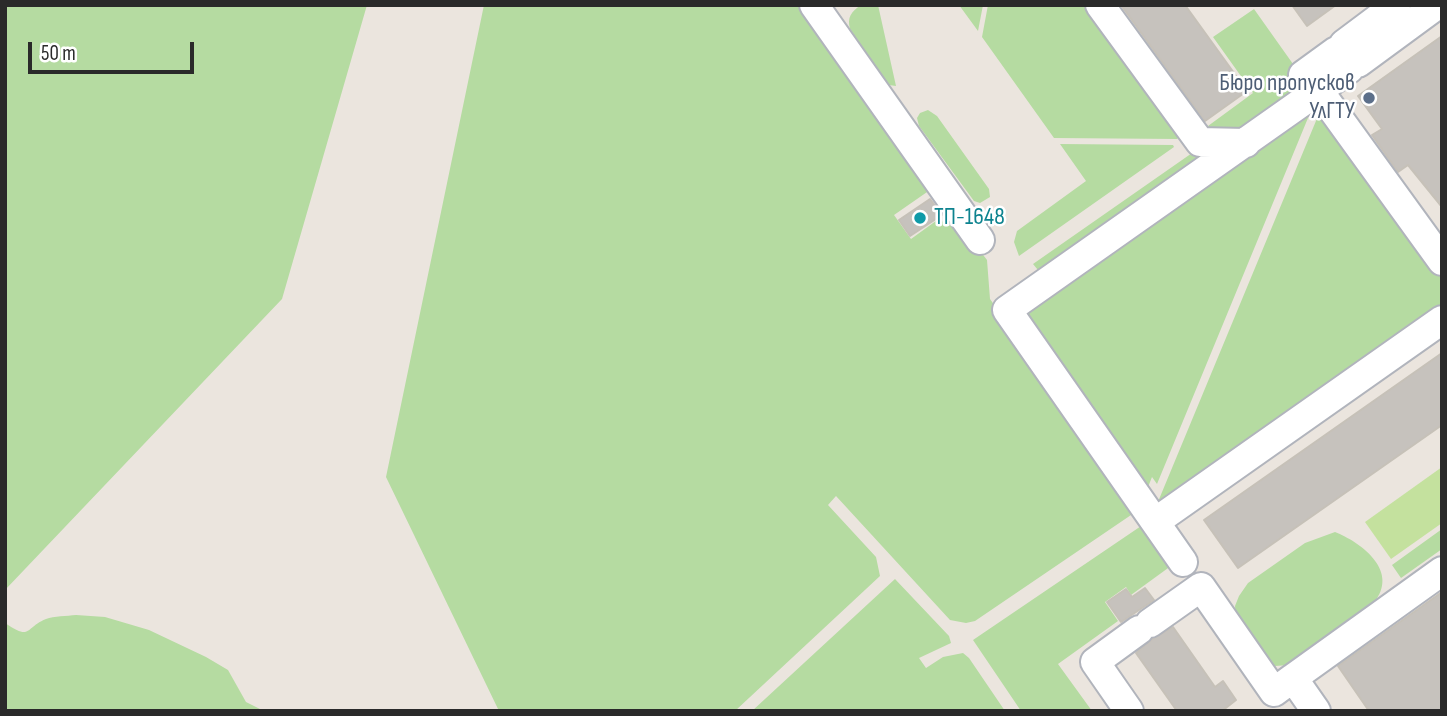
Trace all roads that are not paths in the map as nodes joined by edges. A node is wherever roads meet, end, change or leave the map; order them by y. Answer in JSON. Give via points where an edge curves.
{"nodes":[{"id":1,"x":1100,"y":5,"type":"edge"},
{"id":2,"x":1396,"y":5,"type":"edge"},
{"id":3,"x":1437,"y":5,"type":"edge"},
{"id":4,"x":823,"y":9,"type":"edge"},
{"id":5,"x":1347,"y":57,"type":"junction"},
{"id":6,"x":1311,"y":83,"type":"junction"},
{"id":7,"x":1246,"y":143,"type":"junction"},
{"id":8,"x":980,"y":240,"type":"dead end"},
{"id":9,"x":1442,"y":261,"type":"edge"},
{"id":10,"x":1442,"y":320,"type":"edge"},
{"id":11,"x":1156,"y":522,"type":"junction"},
{"id":12,"x":1183,"y":562,"type":"dead end"},
{"id":13,"x":1442,"y":571,"type":"edge"},
{"id":14,"x":1293,"y":678,"type":"junction"},
{"id":15,"x":1129,"y":711,"type":"edge"},
{"id":16,"x":1316,"y":711,"type":"edge"}],
"edges":[{"from":1,"to":7,"type":"lane","via":[[1200,142]]},
{"from":2,"to":5,"type":"lane"},
{"from":3,"to":5,"type":"lane"},
{"from":4,"to":8,"type":"lane"},
{"from":5,"to":6,"type":"lane"},
{"from":6,"to":7,"type":"lane"},
{"from":6,"to":9,"type":"lane"},
{"from":7,"to":11,"type":"lane","via":[[1007,310]]},
{"from":10,"to":11,"type":"lane"},
{"from":11,"to":12,"type":"lane"},
{"from":13,"to":14,"type":"lane"},
{"from":14,"to":15,"type":"lane","via":[[1274,692],[1201,587],[1095,662]]},
{"from":14,"to":16,"type":"lane"}]}
